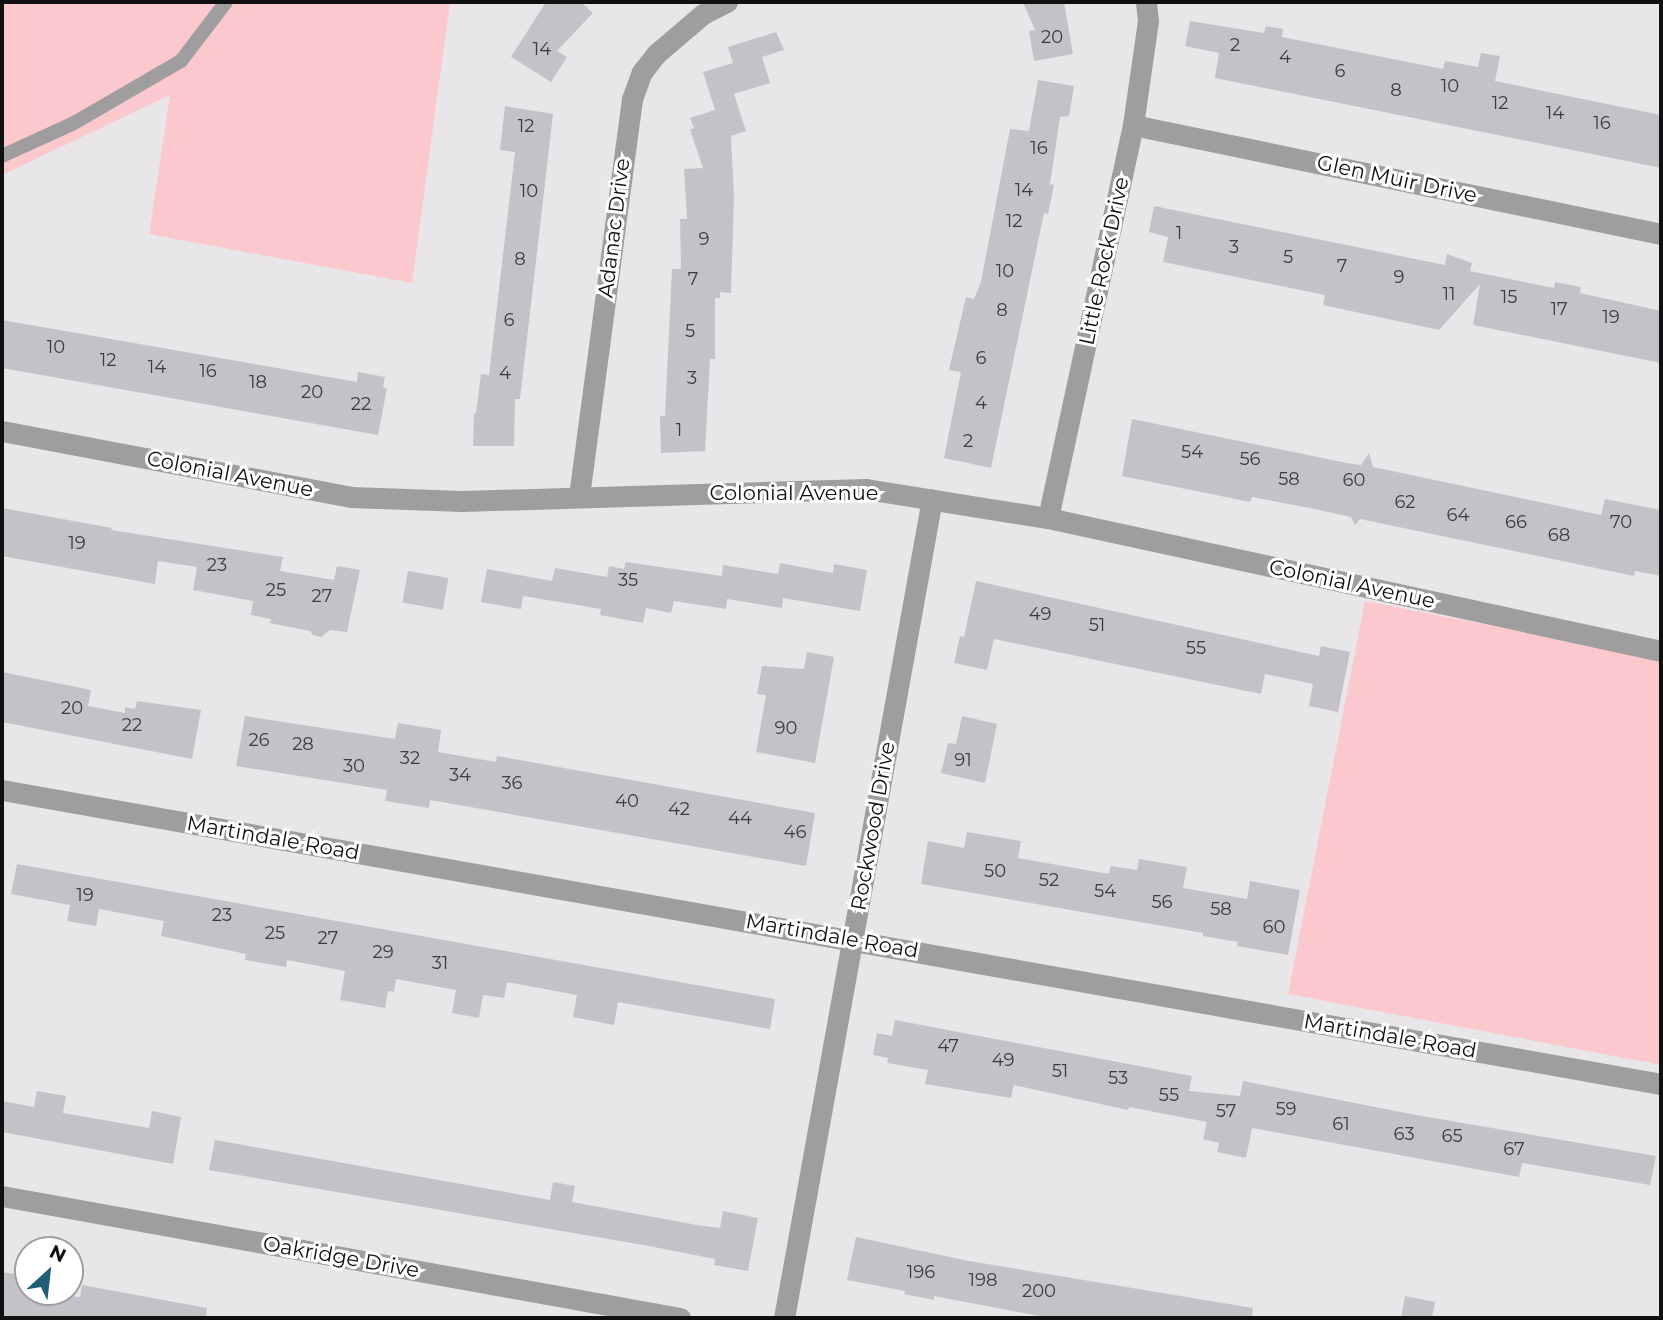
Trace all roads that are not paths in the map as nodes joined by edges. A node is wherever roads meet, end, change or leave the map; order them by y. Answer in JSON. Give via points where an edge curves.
{"nodes":[{"id":1,"x":226,"y":2,"type":"edge"},
{"id":2,"x":727,"y":2,"type":"edge"},
{"id":3,"x":1146,"y":2,"type":"edge"},
{"id":4,"x":1133,"y":125,"type":"junction"},
{"id":5,"x":2,"y":156,"type":"edge"},
{"id":6,"x":1661,"y":234,"type":"edge"},
{"id":7,"x":2,"y":431,"type":"edge"},
{"id":8,"x":579,"y":496,"type":"junction"},
{"id":9,"x":933,"y":499,"type":"junction"},
{"id":10,"x":1048,"y":518,"type":"junction"},
{"id":11,"x":1661,"y":650,"type":"edge"},
{"id":12,"x":2,"y":790,"type":"edge"},
{"id":13,"x":852,"y":940,"type":"junction"},
{"id":14,"x":1661,"y":1084,"type":"edge"},
{"id":15,"x":2,"y":1196,"type":"edge"},
{"id":16,"x":680,"y":1318,"type":"edge"},
{"id":17,"x":784,"y":1318,"type":"edge"}],
"edges":[{"from":1,"to":5,"type":"lane","via":[[181,61],[74,123]]},
{"from":2,"to":8,"type":"street","name":"Adanac Drive","via":[[703,14],[656,54],[642,72],[632,99]]},
{"from":3,"to":4,"type":"street","name":"Little Rock Drive","via":[[1148,21]]},
{"from":4,"to":6,"type":"street","name":"Glen Muir Drive"},
{"from":4,"to":10,"type":"street","name":"Little Rock Drive"},
{"from":7,"to":8,"type":"street","name":"Colonial Avenue","via":[[351,497],[462,501]]},
{"from":8,"to":9,"type":"street","name":"Colonial Avenue","via":[[866,489]]},
{"from":9,"to":10,"type":"street","name":"Colonial Avenue"},
{"from":9,"to":13,"type":"street","name":"Rockwood Drive"},
{"from":10,"to":11,"type":"street","name":"Colonial Avenue"},
{"from":12,"to":13,"type":"street","name":"Martindale Road"},
{"from":13,"to":14,"type":"street","name":"Martindale Road"},
{"from":13,"to":17,"type":"street","name":"Rockwood Drive"},
{"from":15,"to":16,"type":"street","name":"Oakridge Drive"}]}
